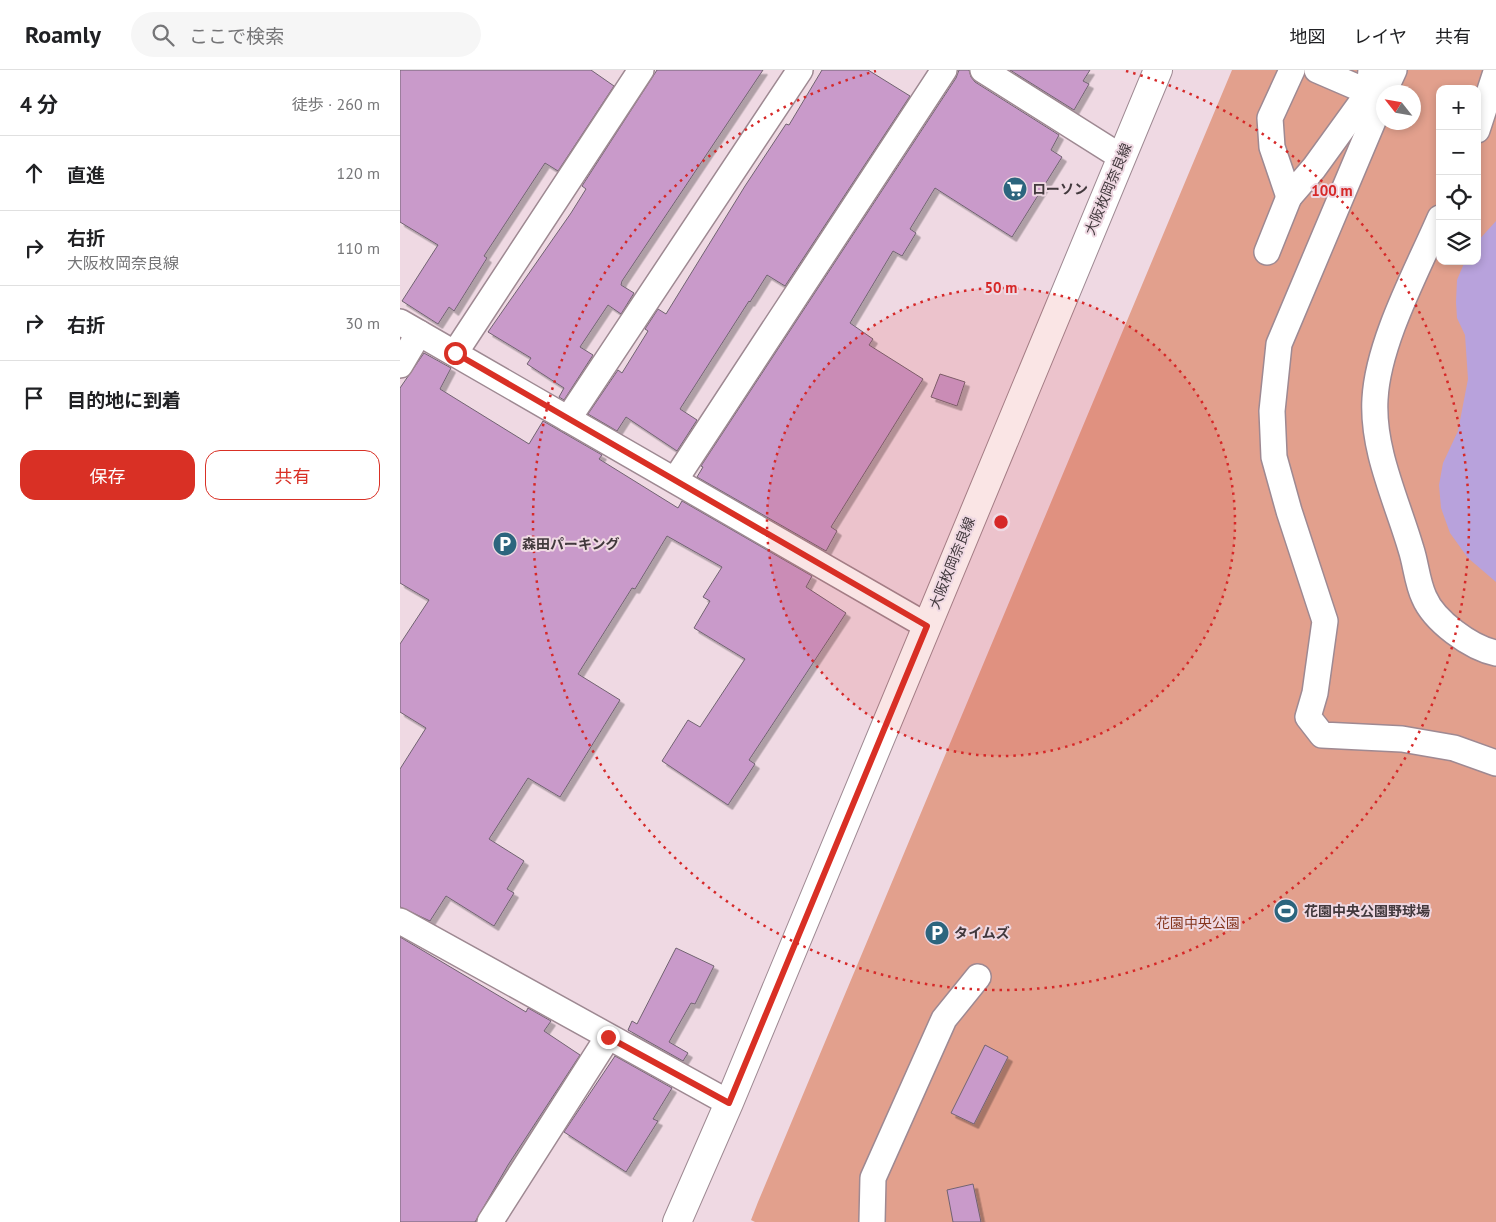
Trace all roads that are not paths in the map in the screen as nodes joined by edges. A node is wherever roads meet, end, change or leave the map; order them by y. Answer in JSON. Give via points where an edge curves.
{"nodes":[{"id":1,"x":641,"y":70,"type":"edge"},
{"id":2,"x":800,"y":70,"type":"edge"},
{"id":3,"x":944,"y":70,"type":"edge"},
{"id":4,"x":983,"y":70,"type":"edge"},
{"id":5,"x":1158,"y":70,"type":"edge"},
{"id":6,"x":1292,"y":70,"type":"edge"},
{"id":7,"x":1317,"y":70,"type":"edge"},
{"id":8,"x":1394,"y":70,"type":"edge"},
{"id":9,"x":1496,"y":72,"type":"edge"},
{"id":10,"x":1382,"y":85,"type":"edge"},
{"id":11,"x":1376,"y":89,"type":"edge"},
{"id":12,"x":1376,"y":92,"type":"edge"},
{"id":13,"x":1376,"y":95,"type":"edge"},
{"id":14,"x":1478,"y":130,"type":"edge"},
{"id":15,"x":1481,"y":133,"type":"edge"},
{"id":16,"x":1496,"y":138,"type":"edge"},
{"id":17,"x":1121,"y":157,"type":"junction"},
{"id":18,"x":1288,"y":197,"type":"junction"},
{"id":19,"x":1439,"y":220,"type":"edge"},
{"id":20,"x":1267,"y":252,"type":"dead end"},
{"id":21,"x":409,"y":327,"type":"edge"},
{"id":22,"x":455,"y":353,"type":"junction"},
{"id":23,"x":400,"y":365,"type":"edge"},
{"id":24,"x":568,"y":418,"type":"junction"},
{"id":25,"x":675,"y":480,"type":"junction"},
{"id":26,"x":927,"y":626,"type":"junction"},
{"id":27,"x":1496,"y":653,"type":"edge"},
{"id":28,"x":1496,"y":763,"type":"edge"},
{"id":29,"x":400,"y":921,"type":"edge"},
{"id":30,"x":978,"y":977,"type":"dead end"},
{"id":31,"x":608,"y":1037,"type":"junction"},
{"id":32,"x":729,"y":1103,"type":"junction"},
{"id":33,"x":490,"y":1222,"type":"edge"},
{"id":34,"x":677,"y":1222,"type":"edge"},
{"id":35,"x":872,"y":1222,"type":"edge"}],
"edges":[{"from":1,"to":22,"type":"street"},
{"from":2,"to":24,"type":"street"},
{"from":3,"to":25,"type":"street"},
{"from":4,"to":17,"type":"street"},
{"from":5,"to":17,"type":"main road","name":"大阪枚岡奈良線"},
{"from":6,"to":18,"type":"street","via":[[1270,118],[1272,147]]},
{"from":7,"to":11,"type":"street"},
{"from":8,"to":10,"type":"street"},
{"from":9,"to":14,"type":"street"},
{"from":12,"to":18,"type":"street"},
{"from":13,"to":28,"type":"street","via":[[1279,344],[1272,411],[1274,457],[1325,621],[1315,693],[1308,717],[1322,735],[1402,739],[1454,748]]},
{"from":15,"to":16,"type":"street"},
{"from":17,"to":26,"type":"main road","name":"大阪枚岡奈良線"},
{"from":18,"to":20,"type":"street"},
{"from":19,"to":27,"type":"street","via":[[1393,327],[1380,369],[1375,399],[1376,432],[1424,598],[1448,628],[1485,651]]},
{"from":21,"to":22,"type":"street"},
{"from":21,"to":23,"type":"street"},
{"from":22,"to":24,"type":"street"},
{"from":24,"to":25,"type":"street"},
{"from":25,"to":26,"type":"street"},
{"from":26,"to":32,"type":"main road","name":"大阪枚岡奈良線"},
{"from":29,"to":31,"type":"street"},
{"from":30,"to":35,"type":"street","via":[[944,1019],[873,1178]]},
{"from":31,"to":32,"type":"street"},
{"from":31,"to":33,"type":"street"},
{"from":32,"to":34,"type":"main road","name":"大阪枚岡奈良線"}]}
